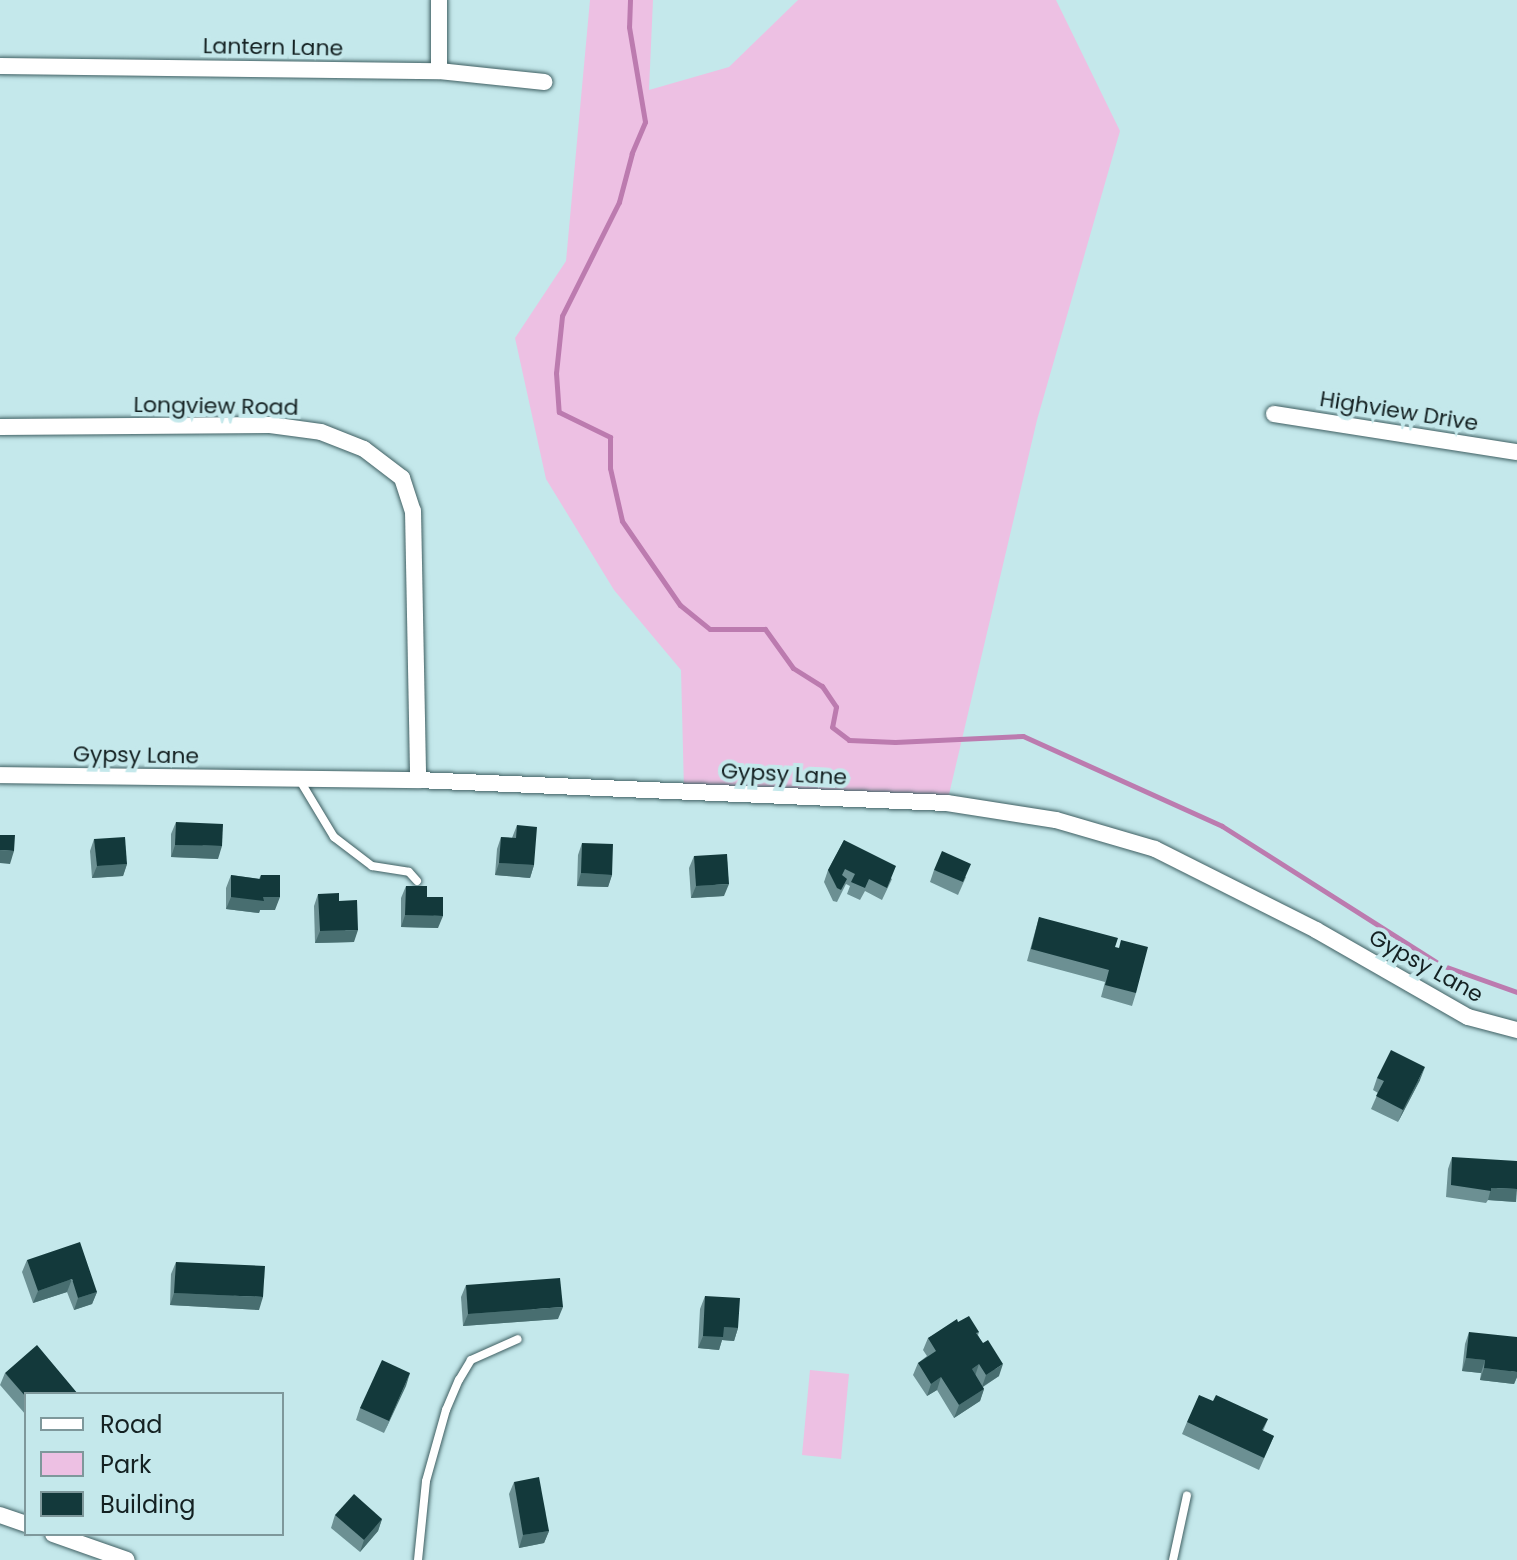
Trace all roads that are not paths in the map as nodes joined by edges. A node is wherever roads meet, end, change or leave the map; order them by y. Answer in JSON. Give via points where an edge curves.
{"nodes":[{"id":1,"x":439,"y":0,"type":"edge"},
{"id":2,"x":0,"y":66,"type":"edge"},
{"id":3,"x":439,"y":71,"type":"junction"},
{"id":4,"x":544,"y":82,"type":"dead end"},
{"id":5,"x":1274,"y":414,"type":"dead end"},
{"id":6,"x":0,"y":427,"type":"edge"},
{"id":7,"x":1517,"y":452,"type":"edge"},
{"id":8,"x":0,"y":775,"type":"edge"},
{"id":9,"x":298,"y":779,"type":"junction"},
{"id":10,"x":418,"y":780,"type":"junction"},
{"id":11,"x":417,"y":881,"type":"dead end"},
{"id":12,"x":1517,"y":1030,"type":"edge"},
{"id":13,"x":518,"y":1339,"type":"dead end"},
{"id":14,"x":1187,"y":1495,"type":"dead end"},
{"id":15,"x":0,"y":1515,"type":"edge"},
{"id":16,"x":24,"y":1523,"type":"edge"},
{"id":17,"x":59,"y":1536,"type":"edge"},
{"id":18,"x":127,"y":1560,"type":"edge"},
{"id":19,"x":418,"y":1560,"type":"edge"},
{"id":20,"x":1173,"y":1560,"type":"edge"}],
"edges":[{"from":1,"to":3,"type":"street"},
{"from":2,"to":3,"type":"street","name":"Lantern Lane"},
{"from":3,"to":4,"type":"street","name":"Lantern Lane"},
{"from":5,"to":7,"type":"street","name":"Highview Drive"},
{"from":6,"to":10,"type":"street","name":"Longview Road","via":[[270,425],[321,432],[364,449],[402,478],[413,511]]},
{"from":8,"to":9,"type":"street","name":"Gypsy Lane"},
{"from":9,"to":10,"type":"street","name":"Gypsy Lane"},
{"from":9,"to":11,"type":"lane","via":[[334,837],[372,866],[409,872]]},
{"from":10,"to":12,"type":"street","name":"Gypsy Lane","via":[[947,803],[1056,820],[1155,849],[1316,930],[1468,1017]]},
{"from":13,"to":19,"type":"lane","via":[[471,1360],[459,1380],[426,1481]]},
{"from":14,"to":20,"type":"lane"},
{"from":15,"to":16,"type":"street"},
{"from":17,"to":18,"type":"street"}]}
